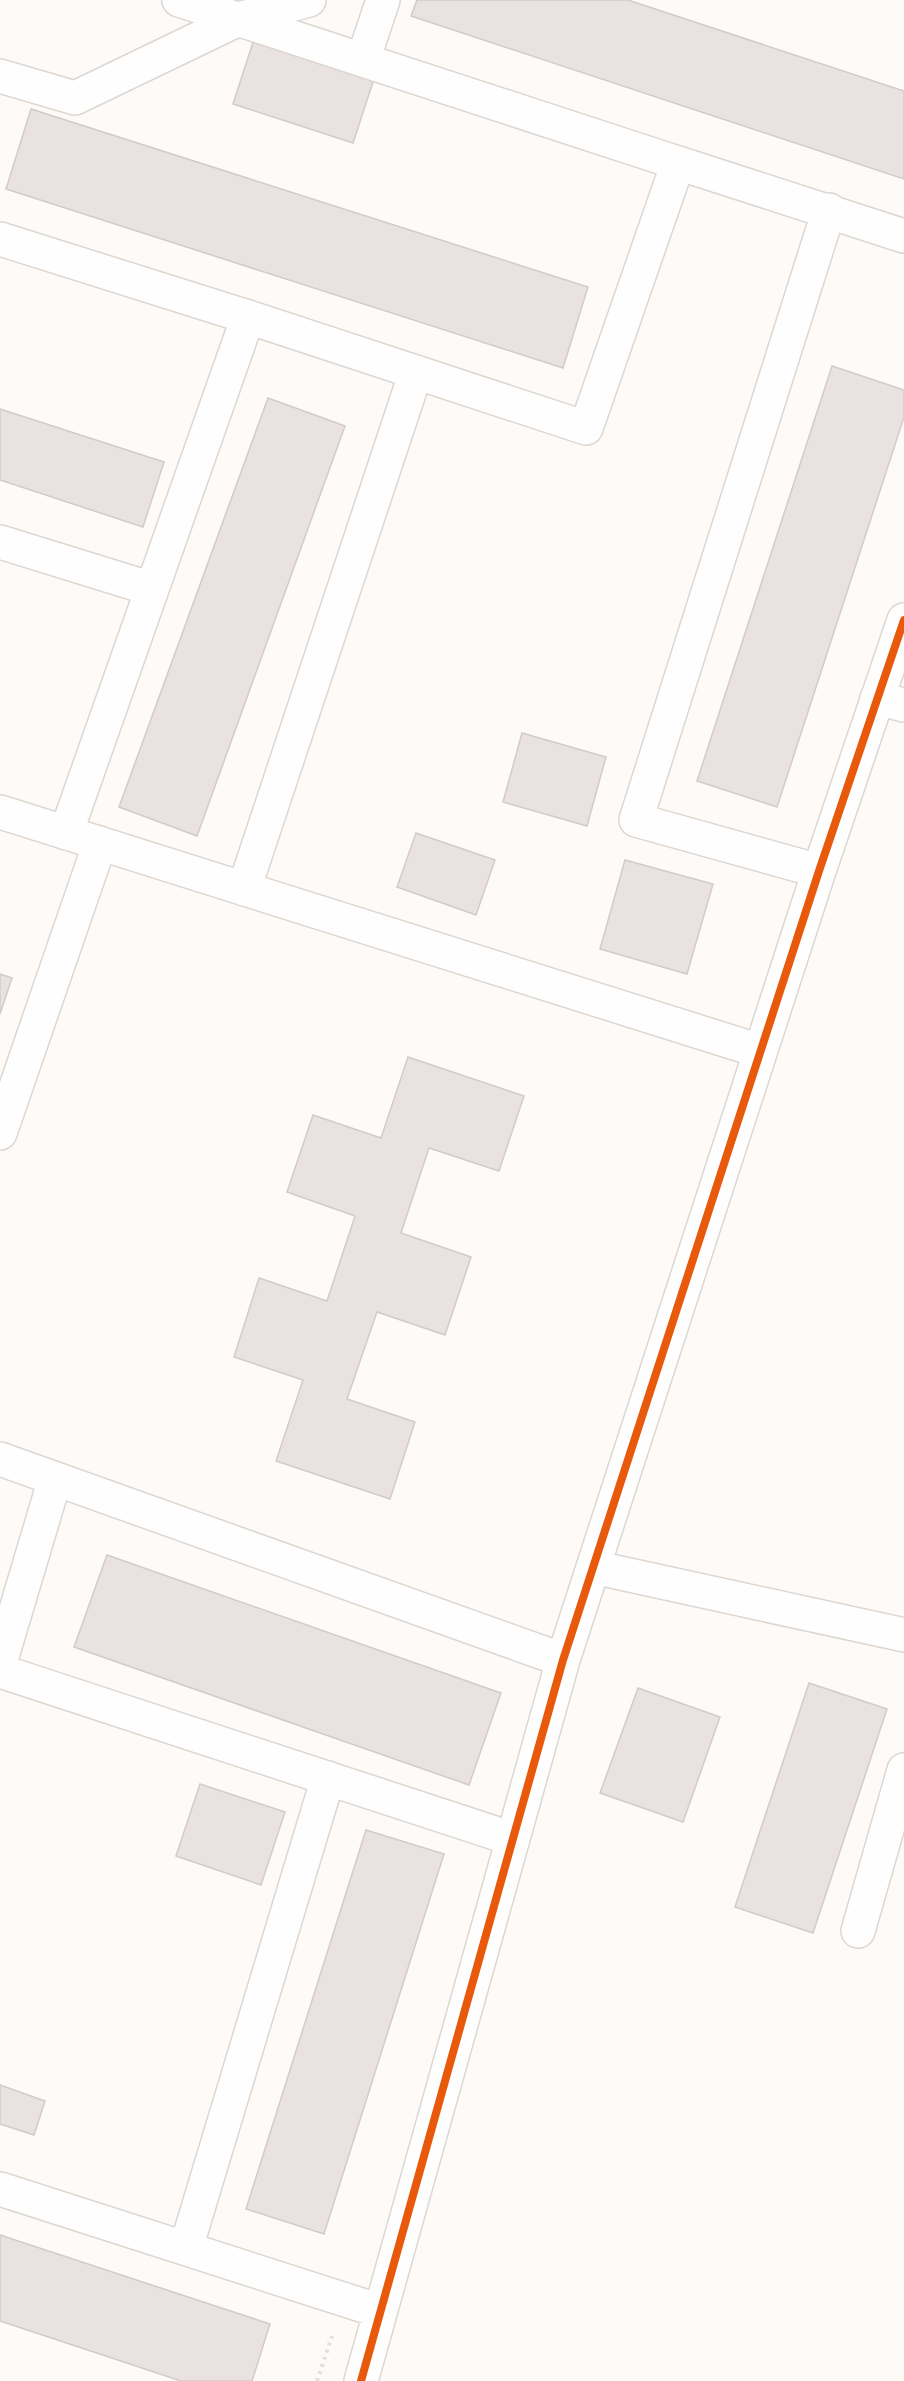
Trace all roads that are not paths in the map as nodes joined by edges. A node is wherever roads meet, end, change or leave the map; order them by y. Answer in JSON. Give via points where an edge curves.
{"nodes":[{"id":1,"x":179,"y":0,"type":"edge"},
{"id":2,"x":309,"y":0,"type":"edge"},
{"id":3,"x":383,"y":0,"type":"edge"},
{"id":4,"x":238,"y":19,"type":"junction"},
{"id":5,"x":363,"y":60,"type":"junction"},
{"id":6,"x":0,"y":76,"type":"edge"},
{"id":7,"x":678,"y":163,"type":"junction"},
{"id":8,"x":829,"y":210,"type":"junction"},
{"id":9,"x":904,"y":236,"type":"edge"},
{"id":10,"x":0,"y":238,"type":"edge"},
{"id":11,"x":248,"y":317,"type":"junction"},
{"id":12,"x":416,"y":372,"type":"junction"},
{"id":13,"x":0,"y":542,"type":"edge"},
{"id":14,"x":152,"y":590,"type":"junction"},
{"id":15,"x":904,"y":620,"type":"edge"},
{"id":16,"x":890,"y":702,"type":"edge"},
{"id":17,"x":0,"y":812,"type":"edge"},
{"id":18,"x":66,"y":833,"type":"junction"},
{"id":19,"x":100,"y":843,"type":"junction"},
{"id":20,"x":819,"y":871,"type":"junction"},
{"id":21,"x":244,"y":889,"type":"junction"},
{"id":22,"x":760,"y":1052,"type":"junction"},
{"id":23,"x":0,"y":1133,"type":"edge"},
{"id":24,"x":0,"y":1459,"type":"edge"},
{"id":25,"x":55,"y":1479,"type":"junction"},
{"id":26,"x":593,"y":1567,"type":"junction"},
{"id":27,"x":904,"y":1635,"type":"edge"},
{"id":28,"x":563,"y":1660,"type":"junction"},
{"id":29,"x":0,"y":1663,"type":"edge"},
{"id":30,"x":0,"y":1671,"type":"edge"},
{"id":31,"x":904,"y":1770,"type":"edge"},
{"id":32,"x":328,"y":1778,"type":"junction"},
{"id":33,"x":513,"y":1839,"type":"junction"},
{"id":34,"x":858,"y":1931,"type":"dead end"},
{"id":35,"x":0,"y":2189,"type":"edge"},
{"id":36,"x":186,"y":2248,"type":"junction"},
{"id":37,"x":380,"y":2311,"type":"junction"},
{"id":38,"x":361,"y":2381,"type":"edge"}],
"edges":[{"from":1,"to":4,"type":"street"},
{"from":2,"to":4,"type":"street"},
{"from":3,"to":5,"type":"street"},
{"from":4,"to":5,"type":"street"},
{"from":4,"to":6,"type":"street","via":[[75,98]]},
{"from":5,"to":7,"type":"street"},
{"from":7,"to":8,"type":"street"},
{"from":7,"to":12,"type":"street","via":[[586,428]]},
{"from":8,"to":9,"type":"street"},
{"from":8,"to":20,"type":"street","via":[[636,820]]},
{"from":10,"to":11,"type":"street"},
{"from":11,"to":12,"type":"street"},
{"from":11,"to":14,"type":"street"},
{"from":12,"to":21,"type":"street"},
{"from":13,"to":14,"type":"street"},
{"from":14,"to":18,"type":"street"},
{"from":15,"to":16,"type":"street"},
{"from":16,"to":20,"type":"street"},
{"from":17,"to":18,"type":"street"},
{"from":18,"to":19,"type":"street"},
{"from":19,"to":21,"type":"street"},
{"from":19,"to":23,"type":"street"},
{"from":20,"to":22,"type":"street"},
{"from":21,"to":22,"type":"street"},
{"from":22,"to":26,"type":"street"},
{"from":24,"to":25,"type":"street"},
{"from":25,"to":28,"type":"street"},
{"from":25,"to":29,"type":"street"},
{"from":26,"to":27,"type":"street"},
{"from":26,"to":28,"type":"street"},
{"from":28,"to":33,"type":"street"},
{"from":30,"to":32,"type":"street"},
{"from":31,"to":34,"type":"street"},
{"from":32,"to":33,"type":"street"},
{"from":32,"to":36,"type":"street"},
{"from":33,"to":37,"type":"street"},
{"from":35,"to":36,"type":"street"},
{"from":36,"to":37,"type":"street"},
{"from":37,"to":38,"type":"street"}]}
